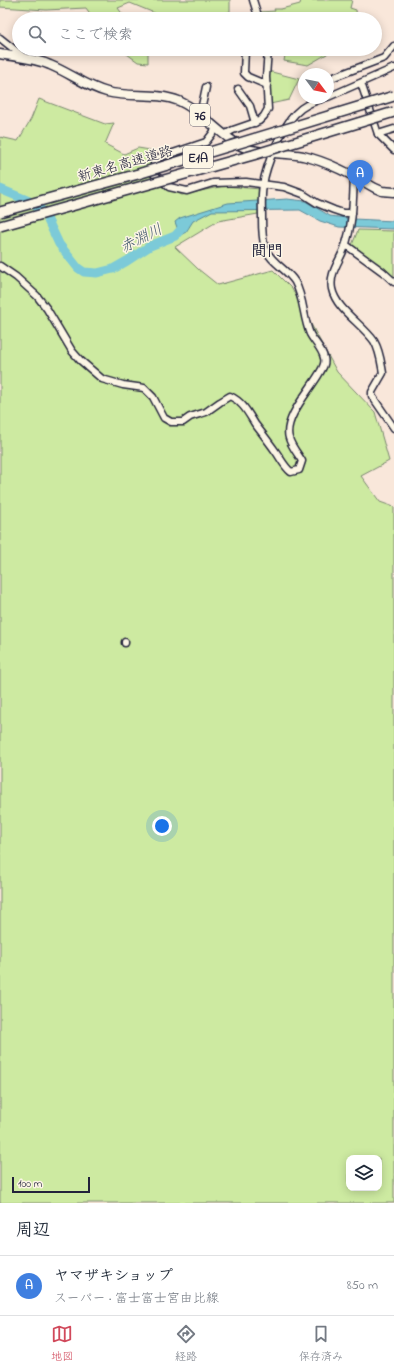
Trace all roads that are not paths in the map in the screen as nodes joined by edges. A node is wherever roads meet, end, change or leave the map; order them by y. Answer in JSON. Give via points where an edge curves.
{"nodes":[{"id":1,"x":253,"y":0,"type":"edge"},
{"id":2,"x":257,"y":12,"type":"edge"},
{"id":3,"x":0,"y":38,"type":"edge"},
{"id":4,"x":6,"y":42,"type":"junction"},
{"id":5,"x":394,"y":46,"type":"edge"},
{"id":6,"x":12,"y":47,"type":"edge"},
{"id":7,"x":0,"y":53,"type":"edge"},
{"id":8,"x":12,"y":55,"type":"edge"},
{"id":9,"x":15,"y":56,"type":"edge"},
{"id":10,"x":23,"y":56,"type":"edge"},
{"id":11,"x":244,"y":56,"type":"edge"},
{"id":12,"x":268,"y":56,"type":"edge"},
{"id":13,"x":25,"y":58,"type":"junction"},
{"id":14,"x":394,"y":68,"type":"edge"},
{"id":15,"x":334,"y":78,"type":"dead end"},
{"id":16,"x":361,"y":83,"type":"junction"},
{"id":17,"x":267,"y":85,"type":"junction"},
{"id":18,"x":206,"y":87,"type":"dead end"},
{"id":19,"x":238,"y":88,"type":"dead end"},
{"id":20,"x":334,"y":94,"type":"edge"},
{"id":21,"x":394,"y":96,"type":"edge"},
{"id":22,"x":308,"y":104,"type":"edge"},
{"id":23,"x":394,"y":112,"type":"edge"},
{"id":24,"x":200,"y":115,"type":"junction"},
{"id":25,"x":255,"y":122,"type":"junction"},
{"id":26,"x":216,"y":129,"type":"junction"},
{"id":27,"x":394,"y":129,"type":"edge"},
{"id":28,"x":378,"y":134,"type":"junction"},
{"id":29,"x":224,"y":135,"type":"junction"},
{"id":30,"x":394,"y":150,"type":"edge"},
{"id":31,"x":272,"y":154,"type":"junction"},
{"id":32,"x":354,"y":176,"type":"junction"},
{"id":33,"x":263,"y":184,"type":"junction"},
{"id":34,"x":394,"y":192,"type":"edge"},
{"id":35,"x":0,"y":212,"type":"edge"},
{"id":36,"x":351,"y":215,"type":"junction"},
{"id":37,"x":0,"y":226,"type":"edge"},
{"id":38,"x":346,"y":245,"type":"junction"},
{"id":39,"x":0,"y":266,"type":"edge"},
{"id":40,"x":394,"y":282,"type":"edge"},
{"id":41,"x":394,"y":428,"type":"edge"}],
"edges":[{"from":1,"to":2,"type":"street"},
{"from":3,"to":4,"type":"street"},
{"from":4,"to":6,"type":"street"},
{"from":4,"to":7,"type":"street"},
{"from":5,"to":15,"type":"street","via":[[384,58]]},
{"from":7,"to":8,"type":"main road","number":"76"},
{"from":9,"to":13,"type":"main road","number":"76"},
{"from":10,"to":13,"type":"street"},
{"from":11,"to":17,"type":"street","via":[[244,73]]},
{"from":12,"to":17,"type":"street"},
{"from":13,"to":24,"type":"main road","number":"76","via":[[49,64],[95,88],[115,94],[170,98],[187,105]]},
{"from":14,"to":16,"type":"street"},
{"from":16,"to":20,"type":"street"},
{"from":16,"to":28,"type":"street"},
{"from":17,"to":25,"type":"street","via":[[268,109],[264,116]]},
{"from":18,"to":24,"type":"street"},
{"from":19,"to":25,"type":"street","via":[[251,104]]},
{"from":21,"to":35,"type":"highway","name":"新東名高速道路","number":"E1A","bridge":true,"via":[[138,174]]},
{"from":22,"to":31,"type":"street","via":[[295,113]]},
{"from":23,"to":37,"type":"highway","name":"新東名高速道路","number":"E1A","bridge":true,"via":[[246,157]]},
{"from":24,"to":26,"type":"main road","number":"76"},
{"from":25,"to":29,"type":"street"},
{"from":26,"to":29,"type":"main road","number":"76"},
{"from":26,"to":33,"type":"street","via":[[206,142],[158,158],[154,164],[154,174],[169,187],[187,191],[214,183]]},
{"from":27,"to":28,"type":"street"},
{"from":28,"to":30,"type":"street"},
{"from":29,"to":31,"type":"main road","number":"76","via":[[241,146]]},
{"from":31,"to":32,"type":"main road","number":"76","via":[[288,154],[318,160]]},
{"from":31,"to":33,"type":"street"},
{"from":32,"to":34,"type":"main road","number":"76","via":[[379,189]]},
{"from":32,"to":36,"type":"street"},
{"from":33,"to":36,"type":"street","via":[[284,187],[317,203]]},
{"from":33,"to":39,"type":"street","via":[[262,236],[266,249],[272,260],[288,273],[294,282],[300,294],[310,335],[324,358],[324,366],[291,417],[287,428],[288,438],[302,461],[299,470],[291,472],[284,466],[243,404],[237,399],[230,396],[206,412],[183,422],[171,422],[164,418],[153,397],[144,388],[102,378],[72,351],[37,296]]},
{"from":36,"to":38,"type":"street"},
{"from":38,"to":40,"type":"street"},
{"from":38,"to":41,"type":"street","via":[[334,270],[332,289],[341,306],[374,341],[383,373],[372,396]]}]}
